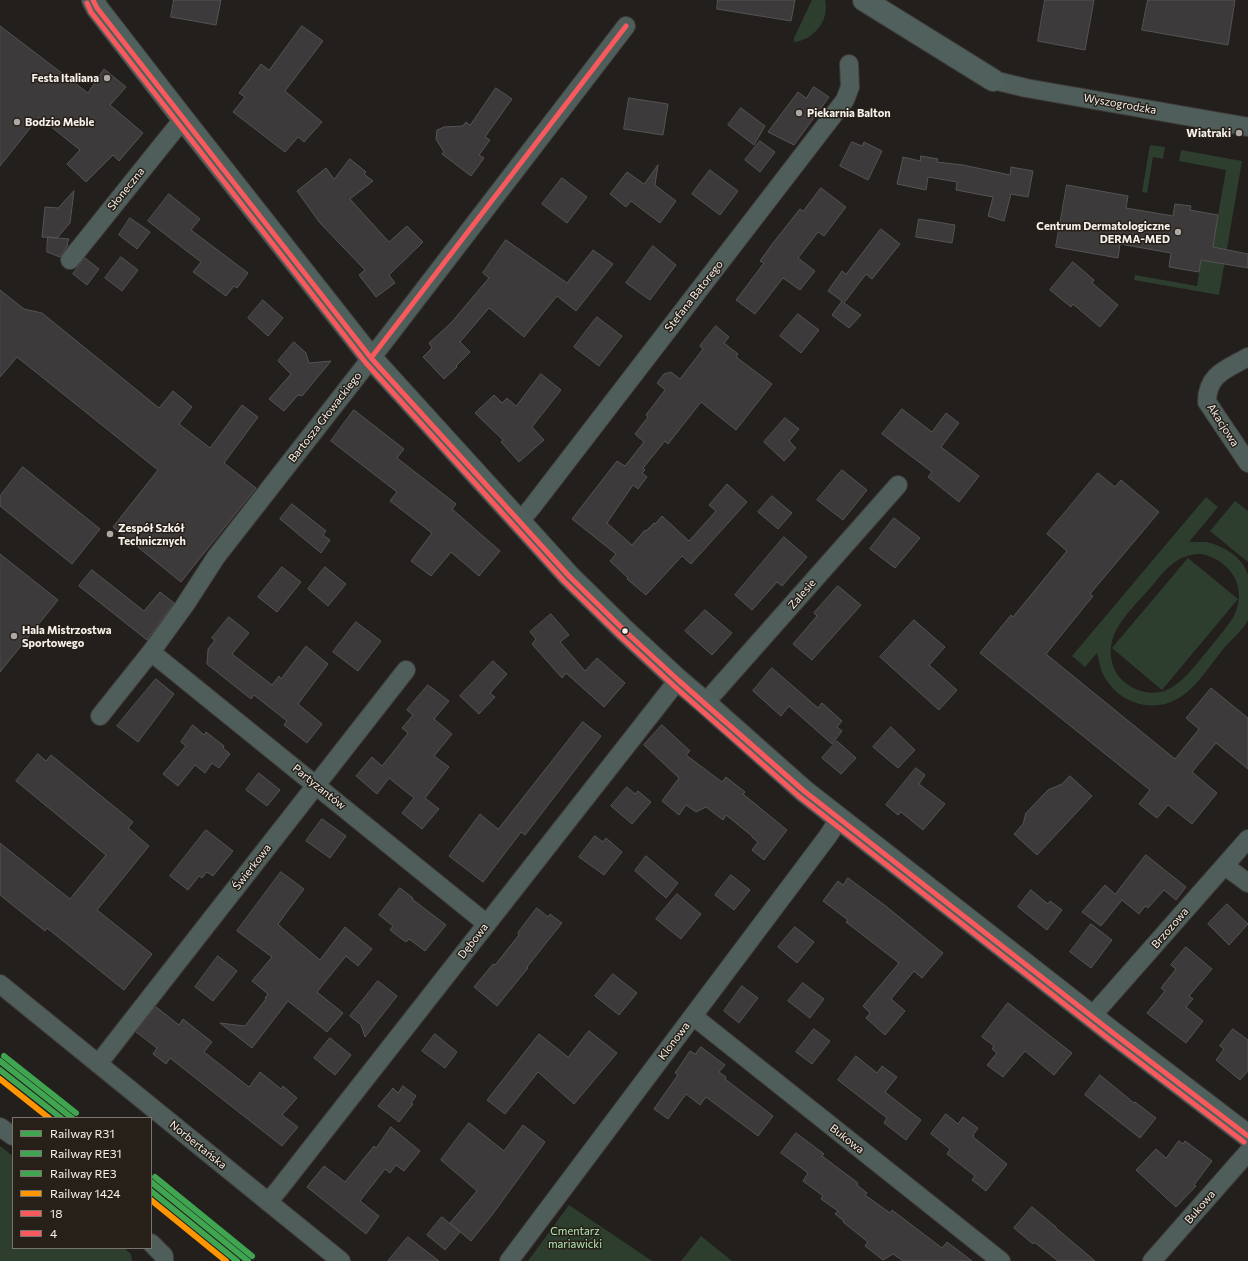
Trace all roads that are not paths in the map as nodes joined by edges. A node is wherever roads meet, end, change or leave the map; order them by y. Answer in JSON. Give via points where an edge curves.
{"nodes":[{"id":1,"x":93,"y":0,"type":"edge"},
{"id":2,"x":864,"y":0,"type":"edge"},
{"id":3,"x":626,"y":26,"type":"dead end"},
{"id":4,"x":849,"y":64,"type":"dead end"},
{"id":5,"x":993,"y":80,"type":"joint"},
{"id":6,"x":183,"y":119,"type":"junction"},
{"id":7,"x":1248,"y":126,"type":"edge"},
{"id":8,"x":70,"y":260,"type":"dead end"},
{"id":9,"x":1248,"y":357,"type":"edge"},
{"id":10,"x":372,"y":358,"type":"junction"},
{"id":11,"x":1248,"y":463,"type":"edge"},
{"id":12,"x":898,"y":485,"type":"dead end"},
{"id":13,"x":520,"y":521,"type":"junction"},
{"id":14,"x":151,"y":652,"type":"junction"},
{"id":15,"x":406,"y":670,"type":"dead end"},
{"id":16,"x":678,"y":680,"type":"junction"},
{"id":17,"x":705,"y":703,"type":"junction"},
{"id":18,"x":100,"y":716,"type":"dead end"},
{"id":19,"x":316,"y":785,"type":"junction"},
{"id":20,"x":839,"y":819,"type":"junction"},
{"id":21,"x":1248,"y":839,"type":"edge"},
{"id":22,"x":1225,"y":866,"type":"junction"},
{"id":23,"x":1248,"y":884,"type":"edge"},
{"id":24,"x":487,"y":924,"type":"junction"},
{"id":25,"x":0,"y":984,"type":"edge"},
{"id":26,"x":693,"y":1016,"type":"junction"},
{"id":27,"x":1092,"y":1016,"type":"junction"},
{"id":28,"x":98,"y":1064,"type":"junction"},
{"id":29,"x":0,"y":1126,"type":"edge"},
{"id":30,"x":12,"y":1135,"type":"edge"},
{"id":31,"x":1248,"y":1136,"type":"edge"},
{"id":32,"x":1248,"y":1152,"type":"edge"},
{"id":33,"x":268,"y":1202,"type":"junction"},
{"id":34,"x":152,"y":1244,"type":"edge"},
{"id":35,"x":164,"y":1261,"type":"edge"},
{"id":36,"x":341,"y":1261,"type":"edge"},
{"id":37,"x":509,"y":1261,"type":"edge"},
{"id":38,"x":1002,"y":1261,"type":"edge"},
{"id":39,"x":1152,"y":1261,"type":"edge"}],
"edges":[{"from":1,"to":6,"type":"street"},
{"from":2,"to":5,"type":"street"},
{"from":3,"to":10,"type":"street","name":"Bartosza Głowackiego"},
{"from":4,"to":13,"type":"street","name":"Stefana Batorego","via":[[850,86],[845,100]]},
{"from":5,"to":7,"type":"street","name":"Wyszogrodzka","via":[[1026,88]]},
{"from":6,"to":8,"type":"street","name":"Słoneczna"},
{"from":6,"to":10,"type":"street"},
{"from":9,"to":11,"type":"street","name":"Akacjowa","via":[[1219,374],[1211,382],[1207,392],[1207,402]]},
{"from":10,"to":13,"type":"street"},
{"from":10,"to":14,"type":"street","name":"Bartosza Głowackiego","via":[[216,557]]},
{"from":12,"to":17,"type":"street","name":"Zalesie"},
{"from":13,"to":16,"type":"street","via":[[594,601]]},
{"from":14,"to":18,"type":"street","name":"Bartosza Głowackiego"},
{"from":14,"to":19,"type":"street","name":"Partyzantów"},
{"from":15,"to":19,"type":"street","name":"Świerkowa"},
{"from":16,"to":17,"type":"street"},
{"from":16,"to":24,"type":"street","name":"Dębowa"},
{"from":17,"to":20,"type":"street"},
{"from":19,"to":24,"type":"street","name":"Partyzantów"},
{"from":19,"to":28,"type":"street","name":"Świerkowa"},
{"from":20,"to":26,"type":"street","name":"Klonowa"},
{"from":20,"to":27,"type":"street"},
{"from":21,"to":22,"type":"street","name":"Brzozowa"},
{"from":22,"to":23,"type":"street"},
{"from":22,"to":27,"type":"street","name":"Brzozowa"},
{"from":24,"to":33,"type":"street","name":"Dębowa"},
{"from":25,"to":28,"type":"street","name":"Norbertańska"},
{"from":26,"to":37,"type":"street","name":"Klonowa"},
{"from":26,"to":38,"type":"street","name":"Bukowa"},
{"from":27,"to":31,"type":"street"},
{"from":28,"to":33,"type":"street","name":"Norbertańska"},
{"from":29,"to":30,"type":"street"},
{"from":32,"to":39,"type":"street","name":"Bukowa"},
{"from":33,"to":36,"type":"street","name":"Norbertańska"},
{"from":34,"to":35,"type":"street","via":[[164,1256]]}]}
